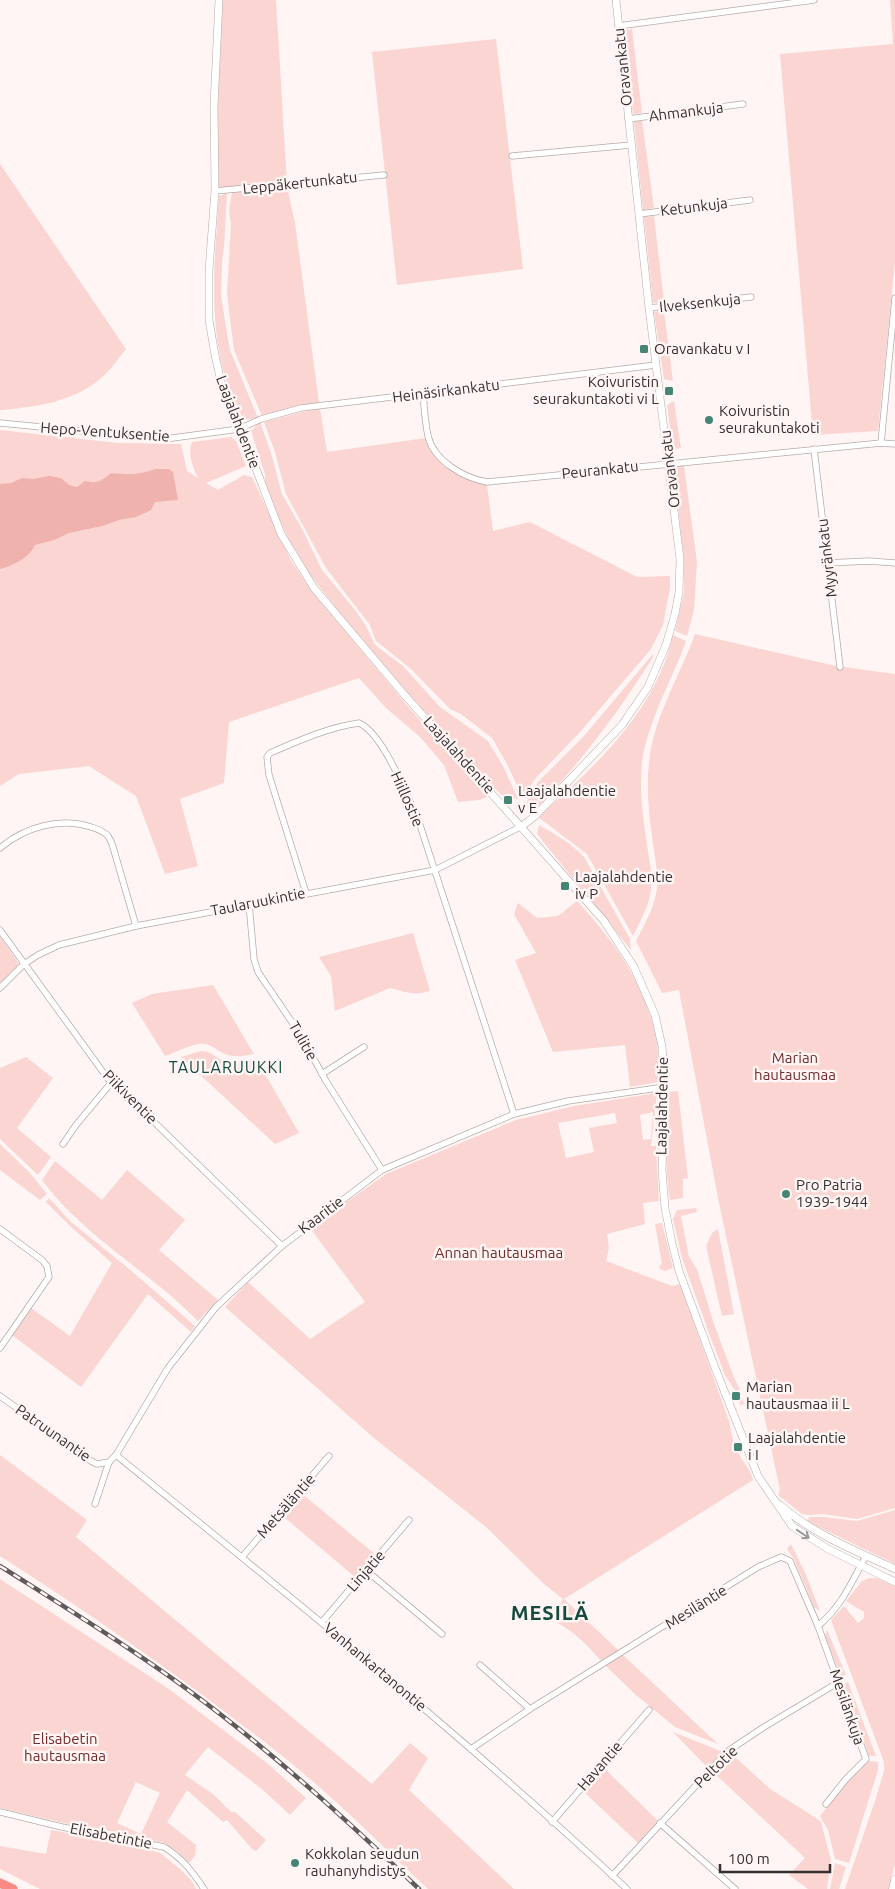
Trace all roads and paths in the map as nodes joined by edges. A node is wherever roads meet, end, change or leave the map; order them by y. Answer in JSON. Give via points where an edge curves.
{"nodes":[{"id":1,"x":219,"y":0,"type":"edge"},
{"id":2,"x":616,"y":0,"type":"edge"},
{"id":3,"x":814,"y":0,"type":"edge"},
{"id":4,"x":618,"y":26,"type":"junction"},
{"id":5,"x":743,"y":104,"type":"dead end"},
{"id":6,"x":628,"y":119,"type":"junction"},
{"id":7,"x":631,"y":145,"type":"junction"},
{"id":8,"x":512,"y":156,"type":"dead end"},
{"id":9,"x":384,"y":174,"type":"dead end"},
{"id":10,"x":216,"y":191,"type":"junction"},
{"id":11,"x":750,"y":200,"type":"dead end"},
{"id":12,"x":639,"y":214,"type":"junction"},
{"id":13,"x":751,"y":297,"type":"dead end"},
{"id":14,"x":895,"y":298,"type":"edge"},
{"id":15,"x":649,"y":308,"type":"junction"},
{"id":16,"x":893,"y":338,"type":"edge"},
{"id":17,"x":656,"y":365,"type":"junction"},
{"id":18,"x":422,"y":393,"type":"junction"},
{"id":19,"x":0,"y":423,"type":"edge"},
{"id":20,"x":239,"y":429,"type":"junction"},
{"id":21,"x":881,"y":443,"type":"junction"},
{"id":22,"x":895,"y":444,"type":"edge"},
{"id":23,"x":814,"y":449,"type":"junction"},
{"id":24,"x":670,"y":463,"type":"junction"},
{"id":25,"x":827,"y":563,"type":"junction"},
{"id":26,"x":895,"y":563,"type":"edge"},
{"id":27,"x":840,"y":666,"type":"dead end"},
{"id":28,"x":522,"y":826,"type":"junction"},
{"id":29,"x":0,"y":848,"type":"edge"},
{"id":30,"x":435,"y":870,"type":"junction"},
{"id":31,"x":306,"y":893,"type":"junction"},
{"id":32,"x":248,"y":904,"type":"junction"},
{"id":33,"x":136,"y":926,"type":"junction"},
{"id":34,"x":0,"y":930,"type":"edge"},
{"id":35,"x":24,"y":964,"type":"junction"},
{"id":36,"x":0,"y":988,"type":"edge"},
{"id":37,"x":364,"y":1047,"type":"dead end"},
{"id":38,"x":322,"y":1074,"type":"junction"},
{"id":39,"x":111,"y":1083,"type":"junction"},
{"id":40,"x":666,"y":1088,"type":"junction"},
{"id":41,"x":514,"y":1114,"type":"junction"},
{"id":42,"x":63,"y":1144,"type":"dead end"},
{"id":43,"x":382,"y":1170,"type":"junction"},
{"id":44,"x":0,"y":1229,"type":"edge"},
{"id":45,"x":282,"y":1246,"type":"junction"},
{"id":46,"x":0,"y":1348,"type":"edge"},
{"id":47,"x":0,"y":1396,"type":"edge"},
{"id":48,"x":116,"y":1455,"type":"junction"},
{"id":49,"x":329,"y":1456,"type":"dead end"},
{"id":50,"x":109,"y":1462,"type":"junction"},
{"id":51,"x":771,"y":1498,"type":"junction"},
{"id":52,"x":94,"y":1504,"type":"dead end"},
{"id":53,"x":409,"y":1520,"type":"dead end"},
{"id":54,"x":866,"y":1556,"type":"junction"},
{"id":55,"x":242,"y":1557,"type":"junction"},
{"id":56,"x":860,"y":1566,"type":"junction"},
{"id":57,"x":895,"y":1569,"type":"edge"},
{"id":58,"x":367,"y":1571,"type":"junction"},
{"id":59,"x":895,"y":1582,"type":"edge"},
{"id":60,"x":322,"y":1622,"type":"junction"},
{"id":61,"x":818,"y":1626,"type":"junction"},
{"id":62,"x":442,"y":1634,"type":"dead end"},
{"id":63,"x":480,"y":1665,"type":"dead end"},
{"id":64,"x":839,"y":1682,"type":"junction"},
{"id":65,"x":530,"y":1709,"type":"junction"},
{"id":66,"x":649,"y":1710,"type":"dead end"},
{"id":67,"x":471,"y":1749,"type":"junction"},
{"id":68,"x":826,"y":1804,"type":"dead end"},
{"id":69,"x":0,"y":1812,"type":"edge"},
{"id":70,"x":552,"y":1822,"type":"junction"},
{"id":71,"x":660,"y":1823,"type":"junction"},
{"id":72,"x":612,"y":1876,"type":"junction"},
{"id":73,"x":895,"y":1880,"type":"edge"},
{"id":74,"x":0,"y":1883,"type":"edge"},
{"id":75,"x":13,"y":1889,"type":"edge"},
{"id":76,"x":204,"y":1889,"type":"edge"},
{"id":77,"x":626,"y":1889,"type":"edge"},
{"id":78,"x":735,"y":1889,"type":"edge"},
{"id":79,"x":893,"y":1889,"type":"edge"}],
"edges":[{"from":1,"to":10,"type":"street","name":"Laajalahdentie","via":[[214,106]]},
{"from":2,"to":4,"type":"street","name":"Oravankatu"},
{"from":3,"to":4,"type":"street"},
{"from":4,"to":6,"type":"street","name":"Oravankatu"},
{"from":5,"to":6,"type":"street","name":"Ahmankuja"},
{"from":6,"to":7,"type":"street","name":"Oravankatu"},
{"from":7,"to":8,"type":"street"},
{"from":7,"to":12,"type":"street","name":"Oravankatu"},
{"from":9,"to":10,"type":"street","name":"Leppäkertunkatu"},
{"from":10,"to":20,"type":"street","name":"Laajalahdentie","via":[[209,270],[209,320],[224,395]]},
{"from":11,"to":12,"type":"street","name":"Ketunkuja"},
{"from":12,"to":15,"type":"street","name":"Oravankatu"},
{"from":13,"to":15,"type":"street","name":"Ilveksenkuja"},
{"from":14,"to":16,"type":"street"},
{"from":15,"to":17,"type":"street","name":"Oravankatu"},
{"from":16,"to":21,"type":"street"},
{"from":17,"to":18,"type":"street","name":"Heinäsirkankatu"},
{"from":17,"to":24,"type":"street","name":"Oravankatu"},
{"from":18,"to":20,"type":"street","name":"Heinäsirkankatu","via":[[301,408]]},
{"from":18,"to":24,"type":"street","name":"Peurankatu","via":[[428,438],[433,448],[455,469],[476,480],[504,481]]},
{"from":19,"to":20,"type":"street","name":"Hepo-Ventuksentie","via":[[165,438]]},
{"from":20,"to":28,"type":"street","name":"Laajalahdentie","via":[[280,534],[314,588]]},
{"from":21,"to":22,"type":"street","name":"Peurankatu"},
{"from":21,"to":23,"type":"street","name":"Peurankatu"},
{"from":23,"to":24,"type":"street","name":"Peurankatu"},
{"from":23,"to":25,"type":"street","name":"Myyränkatu"},
{"from":24,"to":28,"type":"street","name":"Oravankatu","via":[[680,559],[679,592],[666,646],[655,673],[622,725]]},
{"from":25,"to":26,"type":"street"},
{"from":25,"to":27,"type":"street","name":"Myyränkatu"},
{"from":28,"to":30,"type":"street","name":"Taularuukintie"},
{"from":28,"to":40,"type":"street","name":"Laajalahdentie","via":[[604,921],[634,967],[660,1031]]},
{"from":29,"to":33,"type":"street","via":[[28,831],[48,824],[83,824],[99,829],[113,846]]},
{"from":30,"to":31,"type":"street","name":"Taularuukintie"},
{"from":30,"to":31,"type":"street","name":"Hiillostie","via":[[419,822],[378,740],[364,725],[348,724],[270,753],[267,757],[269,775]]},
{"from":30,"to":41,"type":"street","name":"Hiillostie"},
{"from":31,"to":32,"type":"street","name":"Taularuukintie"},
{"from":32,"to":33,"type":"street","name":"Taularuukintie"},
{"from":32,"to":38,"type":"street","name":"Tulitie","via":[[258,972],[300,1034]]},
{"from":33,"to":35,"type":"street","name":"Taularuukintie","via":[[59,945]]},
{"from":34,"to":35,"type":"street","name":"Piikiventie"},
{"from":35,"to":36,"type":"street","name":"Taularuukintie"},
{"from":35,"to":39,"type":"street","name":"Piikiventie"},
{"from":37,"to":38,"type":"street"},
{"from":38,"to":43,"type":"street","name":"Tulitie"},
{"from":39,"to":42,"type":"street"},
{"from":39,"to":45,"type":"street","name":"Piikiventie"},
{"from":40,"to":41,"type":"street","name":"Kaaritie","via":[[568,1101]]},
{"from":40,"to":51,"type":"street","name":"Laajalahdentie","via":[[662,1170],[672,1242],[714,1365],[758,1476]]},
{"from":41,"to":43,"type":"street","name":"Kaaritie"},
{"from":43,"to":45,"type":"street","name":"Kaaritie"},
{"from":44,"to":46,"type":"street","via":[[42,1260],[49,1277]]},
{"from":45,"to":48,"type":"street","name":"Kaaritie","via":[[216,1307],[192,1337],[168,1368]]},
{"from":47,"to":50,"type":"street","name":"Patruunantie","via":[[91,1461],[96,1464]]},
{"from":48,"to":50,"type":"street","name":"Kaaritie"},
{"from":48,"to":55,"type":"street","name":"Vanhankartanontie"},
{"from":49,"to":55,"type":"street","name":"Metsäläntie"},
{"from":50,"to":52,"type":"street","name":"Kaaritie"},
{"from":51,"to":54,"type":"street","name":"Laajalahdentie","via":[[797,1520]]},
{"from":51,"to":56,"type":"street","name":"Laajalahdentie","one_way":true,"via":[[792,1526]]},
{"from":53,"to":58,"type":"street","name":"Linjatie"},
{"from":54,"to":56,"type":"street"},
{"from":54,"to":57,"type":"street","name":"Laajalahdentie"},
{"from":55,"to":60,"type":"street","name":"Vanhankartanontie"},
{"from":56,"to":59,"type":"street","name":"Laajalahdentie"},
{"from":56,"to":61,"type":"street","via":[[842,1601]]},
{"from":58,"to":60,"type":"street","name":"Linjatie"},
{"from":58,"to":62,"type":"street"},
{"from":60,"to":67,"type":"street","name":"Vanhankartanontie"},
{"from":61,"to":64,"type":"street","name":"Mesilänkuja"},
{"from":61,"to":65,"type":"street","name":"Mesiläntie","via":[[790,1561],[781,1557],[758,1567]]},
{"from":63,"to":65,"type":"street"},
{"from":64,"to":68,"type":"street","name":"Mesilänkuja","via":[[866,1759]]},
{"from":64,"to":71,"type":"street","name":"Peltotie","via":[[728,1751]]},
{"from":65,"to":67,"type":"street","name":"Mesiläntie"},
{"from":66,"to":70,"type":"street","name":"Havantie"},
{"from":67,"to":70,"type":"street","name":"Vanhankartanontie"},
{"from":69,"to":76,"type":"street","name":"Elisabetintie","via":[[164,1847],[190,1868]]},
{"from":70,"to":72,"type":"street","name":"Vanhankartanontie"},
{"from":71,"to":72,"type":"street","name":"Peltotie"},
{"from":71,"to":78,"type":"street"},
{"from":72,"to":77,"type":"street","name":"Vanhankartanontie"},
{"from":73,"to":79,"type":"main road"},
{"from":74,"to":75,"type":"highway"}]}
